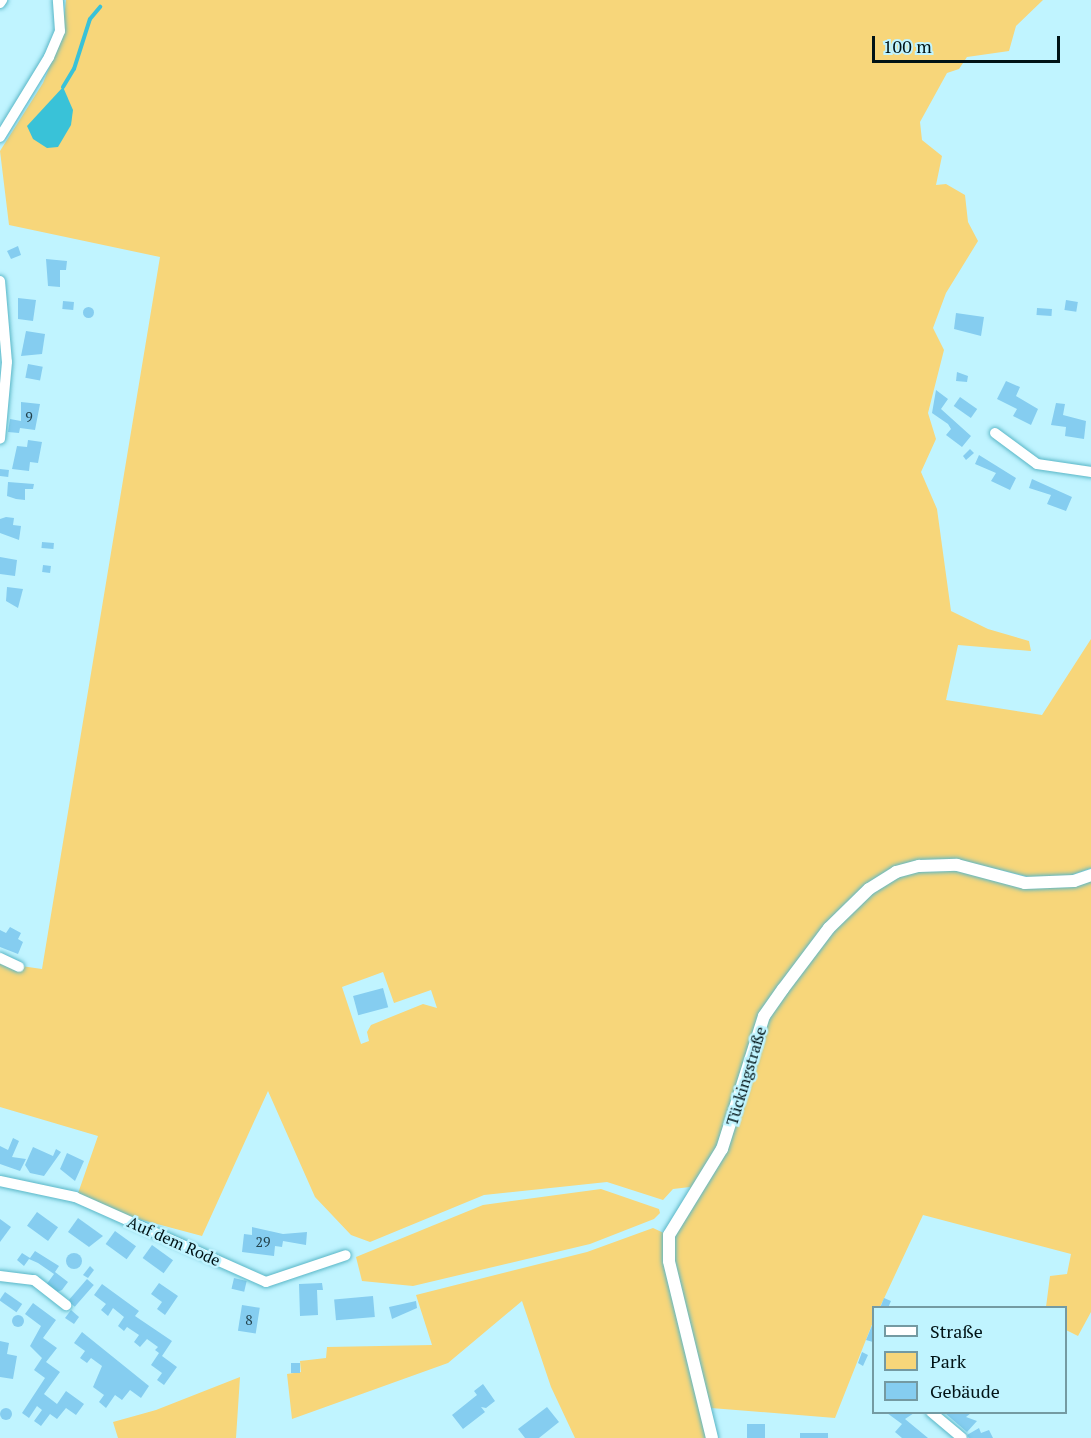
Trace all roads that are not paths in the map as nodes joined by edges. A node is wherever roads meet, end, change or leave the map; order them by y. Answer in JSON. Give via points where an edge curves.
{"nodes":[{"id":1,"x":58,"y":0,"type":"edge"},
{"id":2,"x":0,"y":137,"type":"edge"},
{"id":3,"x":0,"y":282,"type":"edge"},
{"id":4,"x":994,"y":433,"type":"dead end"},
{"id":5,"x":0,"y":439,"type":"edge"},
{"id":6,"x":1091,"y":472,"type":"edge"},
{"id":7,"x":1091,"y":875,"type":"edge"},
{"id":8,"x":0,"y":958,"type":"edge"},
{"id":9,"x":19,"y":967,"type":"dead end"},
{"id":10,"x":0,"y":1181,"type":"edge"},
{"id":11,"x":346,"y":1255,"type":"dead end"},
{"id":12,"x":0,"y":1276,"type":"edge"},
{"id":13,"x":66,"y":1305,"type":"dead end"},
{"id":14,"x":932,"y":1414,"type":"edge"},
{"id":15,"x":712,"y":1438,"type":"edge"},
{"id":16,"x":962,"y":1438,"type":"edge"}],
"edges":[{"from":1,"to":2,"type":"street","via":[[60,31],[49,57]]},
{"from":3,"to":5,"type":"street","via":[[8,362]]},
{"from":4,"to":6,"type":"street","via":[[1037,464]]},
{"from":7,"to":15,"type":"street","name":"Tückingstraße","via":[[1074,881],[1025,883],[957,865],[919,866],[896,872],[869,889],[829,928],[764,1016],[722,1149],[669,1235],[669,1261]]},
{"from":8,"to":9,"type":"street"},
{"from":10,"to":11,"type":"street","name":"Auf dem Rode","via":[[75,1197],[266,1282]]},
{"from":12,"to":13,"type":"street","via":[[34,1280]]},
{"from":14,"to":16,"type":"street"}]}
